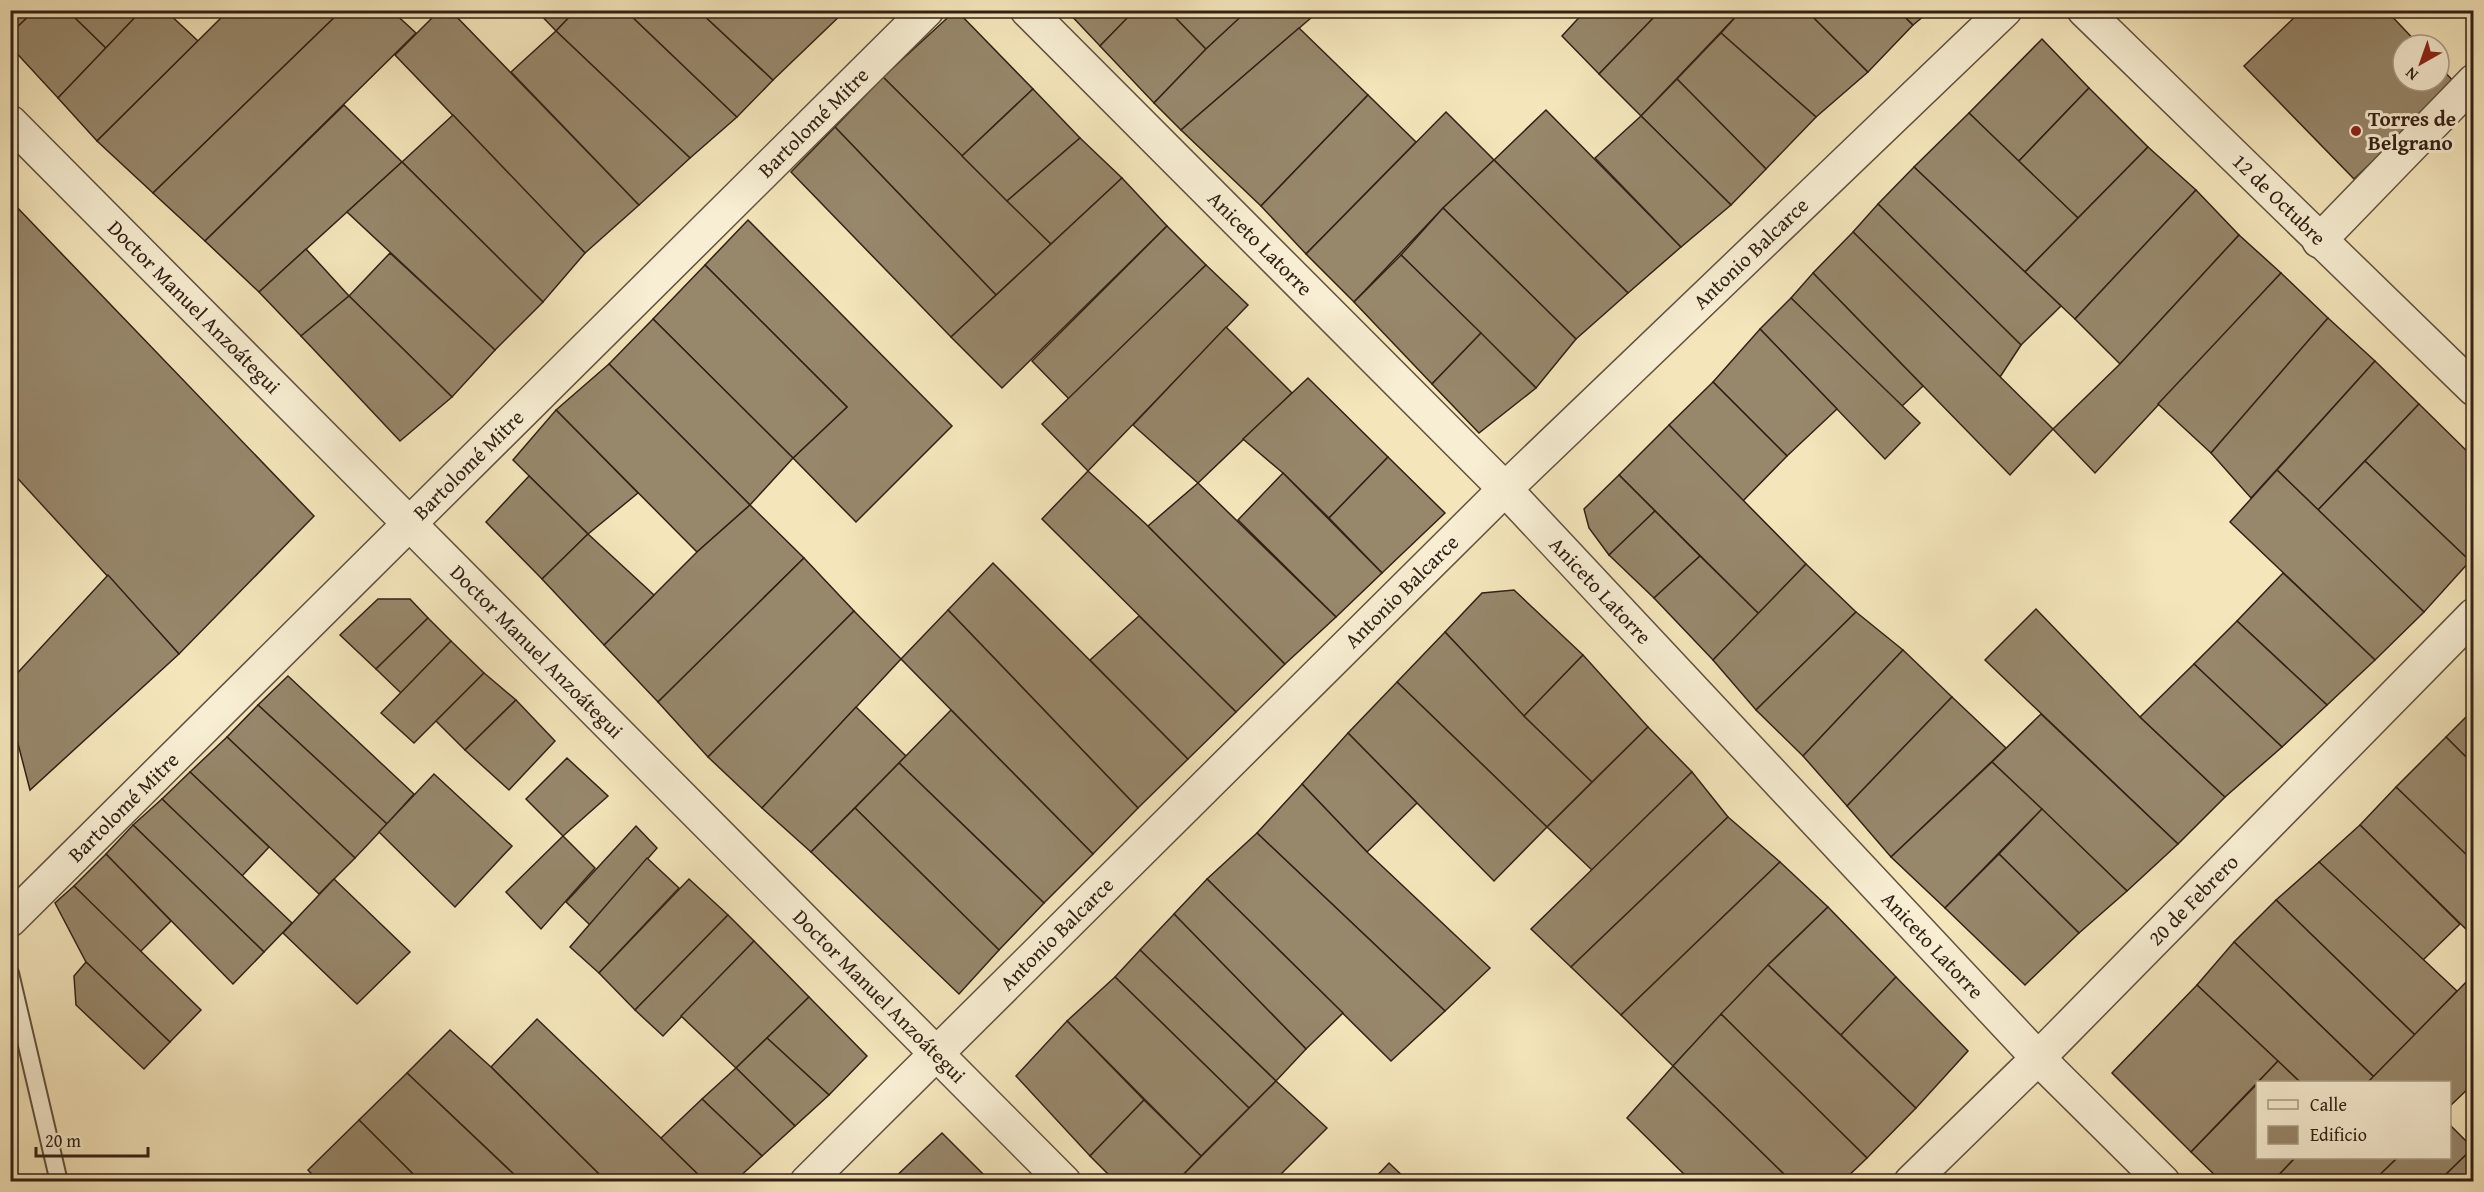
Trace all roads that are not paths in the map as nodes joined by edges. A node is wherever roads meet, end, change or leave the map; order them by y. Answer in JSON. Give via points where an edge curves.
{"nodes":[{"id":1,"x":927,"y":10,"type":"edge"},
{"id":2,"x":1027,"y":10,"type":"edge"},
{"id":3,"x":2005,"y":10,"type":"edge"},
{"id":4,"x":2084,"y":10,"type":"edge"},
{"id":5,"x":2474,"y":81,"type":"edge"},
{"id":6,"x":10,"y":122,"type":"edge"},
{"id":7,"x":2319,"y":241,"type":"junction"},
{"id":8,"x":2474,"y":389,"type":"edge"},
{"id":9,"x":1505,"y":489,"type":"junction"},
{"id":10,"x":408,"y":524,"type":"junction"},
{"id":11,"x":2474,"y":615,"type":"edge"},
{"id":12,"x":10,"y":920,"type":"edge"},
{"id":13,"x":10,"y":973,"type":"edge"},
{"id":14,"x":937,"y":1053,"type":"junction"},
{"id":15,"x":2038,"y":1058,"type":"junction"},
{"id":16,"x":59,"y":1182,"type":"edge"},
{"id":17,"x":807,"y":1182,"type":"edge"},
{"id":18,"x":1064,"y":1182,"type":"edge"},
{"id":19,"x":1911,"y":1182,"type":"edge"},
{"id":20,"x":2163,"y":1182,"type":"edge"}],
"edges":[{"from":1,"to":10,"type":"street","name":"Bartolomé Mitre"},
{"from":2,"to":9,"type":"street","name":"Aniceto Latorre"},
{"from":3,"to":9,"type":"street","name":"Antonio Balcarce"},
{"from":4,"to":7,"type":"street","name":"12 de Octubre"},
{"from":5,"to":7,"type":"street"},
{"from":6,"to":10,"type":"street","name":"Doctor Manuel Anzoátegui"},
{"from":7,"to":8,"type":"street","name":"12 de Octubre"},
{"from":9,"to":14,"type":"street","name":"Antonio Balcarce"},
{"from":9,"to":15,"type":"street","name":"Aniceto Latorre"},
{"from":10,"to":12,"type":"street","name":"Bartolomé Mitre"},
{"from":10,"to":14,"type":"street","name":"Doctor Manuel Anzoátegui"},
{"from":11,"to":15,"type":"street","name":"20 de Febrero"},
{"from":13,"to":16,"type":"lane"},
{"from":14,"to":17,"type":"street","name":"Antonio Balcarce"},
{"from":14,"to":18,"type":"street","name":"Doctor Manuel Anzoátegui"},
{"from":15,"to":19,"type":"street","name":"20 de Febrero"},
{"from":15,"to":20,"type":"street","name":"Aniceto Latorre"}]}
